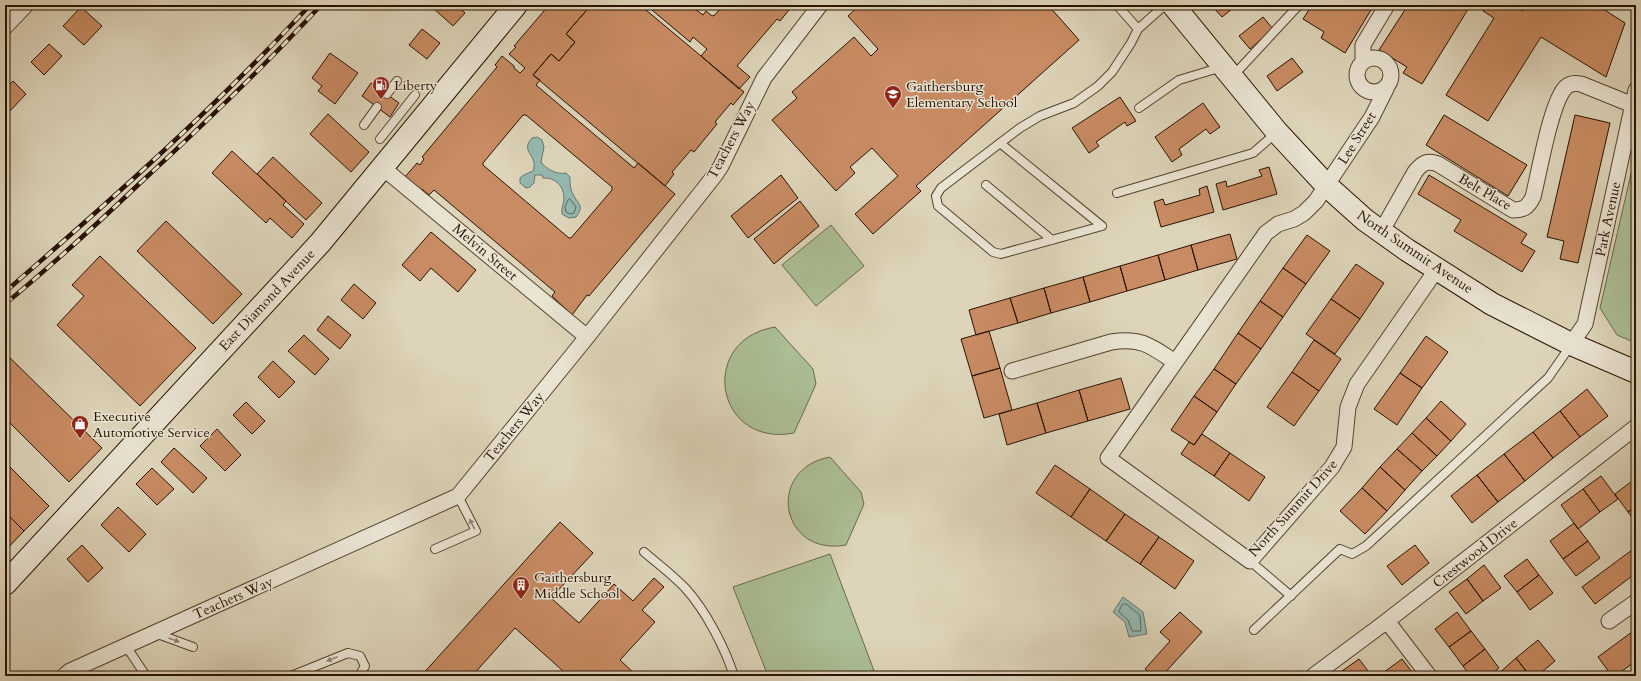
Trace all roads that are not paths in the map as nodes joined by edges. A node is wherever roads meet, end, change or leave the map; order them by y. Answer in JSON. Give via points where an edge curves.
{"nodes":[{"id":1,"x":26,"y":5,"type":"edge"},
{"id":2,"x":516,"y":5,"type":"edge"},
{"id":3,"x":820,"y":5,"type":"edge"},
{"id":4,"x":1117,"y":5,"type":"edge"},
{"id":5,"x":1165,"y":5,"type":"edge"},
{"id":6,"x":1173,"y":5,"type":"edge"},
{"id":7,"x":1299,"y":5,"type":"edge"},
{"id":8,"x":1387,"y":5,"type":"edge"},
{"id":9,"x":5,"y":26,"type":"edge"},
{"id":10,"x":1138,"y":29,"type":"junction"},
{"id":11,"x":1363,"y":61,"type":"junction"},
{"id":12,"x":1227,"y":72,"type":"junction"},
{"id":13,"x":397,"y":80,"type":"dead end"},
{"id":14,"x":1386,"y":89,"type":"junction"},
{"id":15,"x":1636,"y":90,"type":"edge"},
{"id":16,"x":386,"y":94,"type":"dead end"},
{"id":17,"x":415,"y":96,"type":"dead end"},
{"id":18,"x":1633,"y":105,"type":"junction"},
{"id":19,"x":377,"y":107,"type":"dead end"},
{"id":20,"x":1139,"y":108,"type":"dead end"},
{"id":21,"x":364,"y":125,"type":"dead end"},
{"id":22,"x":1277,"y":132,"type":"junction"},
{"id":23,"x":380,"y":139,"type":"dead end"},
{"id":24,"x":1000,"y":143,"type":"junction"},
{"id":25,"x":382,"y":168,"type":"junction"},
{"id":26,"x":986,"y":185,"type":"dead end"},
{"id":27,"x":1327,"y":186,"type":"junction"},
{"id":28,"x":1118,"y":193,"type":"dead end"},
{"id":29,"x":1381,"y":232,"type":"junction"},
{"id":30,"x":1052,"y":240,"type":"junction"},
{"id":31,"x":1437,"y":269,"type":"junction"},
{"id":32,"x":587,"y":337,"type":"junction"},
{"id":33,"x":1571,"y":344,"type":"junction"},
{"id":34,"x":1175,"y":362,"type":"junction"},
{"id":35,"x":1012,"y":371,"type":"dead end"},
{"id":36,"x":1636,"y":372,"type":"edge"},
{"id":37,"x":1636,"y":427,"type":"edge"},
{"id":38,"x":458,"y":496,"type":"junction"},
{"id":39,"x":435,"y":549,"type":"dead end"},
{"id":40,"x":644,"y":552,"type":"dead end"},
{"id":41,"x":1250,"y":561,"type":"junction"},
{"id":42,"x":5,"y":584,"type":"edge"},
{"id":43,"x":1291,"y":596,"type":"junction"},
{"id":44,"x":1636,"y":602,"type":"edge"},
{"id":45,"x":1388,"y":621,"type":"junction"},
{"id":46,"x":1609,"y":621,"type":"dead end"},
{"id":47,"x":1254,"y":630,"type":"dead end"},
{"id":48,"x":155,"y":633,"type":"junction"},
{"id":49,"x":126,"y":646,"type":"junction"},
{"id":50,"x":193,"y":647,"type":"dead end"},
{"id":51,"x":64,"y":676,"type":"edge"},
{"id":52,"x":146,"y":676,"type":"edge"},
{"id":53,"x":291,"y":676,"type":"edge"},
{"id":54,"x":359,"y":676,"type":"edge"},
{"id":55,"x":734,"y":676,"type":"edge"},
{"id":56,"x":1313,"y":676,"type":"edge"},
{"id":57,"x":1429,"y":676,"type":"edge"}],
"edges":[{"from":1,"to":9,"type":"street"},
{"from":2,"to":25,"type":"street","name":"East Diamond Avenue"},
{"from":3,"to":32,"type":"street","name":"Teachers Way","via":[[764,78],[715,175]]},
{"from":4,"to":10,"type":"lane"},
{"from":5,"to":10,"type":"lane"},
{"from":6,"to":12,"type":"street","name":"North Summit Avenue"},
{"from":7,"to":12,"type":"lane"},
{"from":8,"to":11,"type":"street","name":"Lee Street","via":[[1363,45]]},
{"from":10,"to":24,"type":"lane","via":[[1112,72],[1098,86],[1074,103],[1040,116]]},
{"from":11,"to":14,"type":"street","name":"Lee Street","via":[[1373,57],[1386,62],[1391,78]]},
{"from":11,"to":14,"type":"street","name":"Lee Street","via":[[1357,70],[1360,84],[1373,93]]},
{"from":12,"to":20,"type":"lane","via":[[1179,80]]},
{"from":12,"to":22,"type":"street","name":"North Summit Avenue"},
{"from":13,"to":16,"type":"lane"},
{"from":14,"to":27,"type":"street","name":"Lee Street","via":[[1372,117]]},
{"from":15,"to":18,"type":"street","name":"Park Avenue"},
{"from":17,"to":23,"type":"lane"},
{"from":18,"to":29,"type":"street","name":"Belt Place","via":[[1581,84],[1566,86],[1554,112],[1529,206],[1513,210],[1438,164],[1430,162],[1422,164],[1415,172]]},
{"from":18,"to":33,"type":"street","name":"Park Avenue","via":[[1585,324]]},
{"from":19,"to":21,"type":"lane"},
{"from":22,"to":27,"type":"street","name":"North Summit Avenue"},
{"from":22,"to":28,"type":"lane","via":[[1253,153]]},
{"from":24,"to":30,"type":"lane","via":[[1102,226]]},
{"from":24,"to":30,"type":"lane","via":[[941,188],[936,196],[938,206],[993,252],[1001,254]]},
{"from":25,"to":32,"type":"street","name":"Melvin Street"},
{"from":25,"to":42,"type":"street","name":"East Diamond Avenue","via":[[320,243]]},
{"from":26,"to":30,"type":"lane"},
{"from":27,"to":29,"type":"street","name":"North Summit Avenue"},
{"from":27,"to":34,"type":"street","name":"North Summit Drive","via":[[1304,213],[1278,224],[1266,233]]},
{"from":29,"to":31,"type":"street","name":"North Summit Avenue"},
{"from":31,"to":33,"type":"street","name":"North Summit Avenue","via":[[1492,304]]},
{"from":31,"to":41,"type":"street","name":"North Summit Drive","via":[[1357,384],[1348,407],[1344,447],[1332,467]]},
{"from":32,"to":38,"type":"street","name":"Teachers Way"},
{"from":33,"to":36,"type":"street","name":"North Summit Avenue"},
{"from":33,"to":43,"type":"lane","via":[[1548,378],[1366,546],[1352,554],[1340,549]]},
{"from":34,"to":35,"type":"street","via":[[1153,347],[1126,340],[1111,342]]},
{"from":34,"to":41,"type":"street","name":"North Summit Drive","via":[[1108,458]]},
{"from":37,"to":45,"type":"street","name":"Crestwood Drive"},
{"from":39,"to":38,"type":"lane","one_way":true,"via":[[476,532]]},
{"from":38,"to":48,"type":"street","name":"Teachers Way"},
{"from":40,"to":55,"type":"lane","via":[[686,588],[725,651]]},
{"from":41,"to":43,"type":"lane"},
{"from":43,"to":47,"type":"lane"},
{"from":44,"to":46,"type":"street"},
{"from":45,"to":56,"type":"street","name":"Crestwood Drive"},
{"from":45,"to":57,"type":"street"},
{"from":48,"to":49,"type":"street","name":"Teachers Way"},
{"from":48,"to":50,"type":"lane","one_way":true},
{"from":49,"to":51,"type":"street","name":"Teachers Way"},
{"from":49,"to":52,"type":"lane"},
{"from":54,"to":53,"type":"lane","one_way":true,"via":[[365,666],[360,656],[348,652]]}]}
